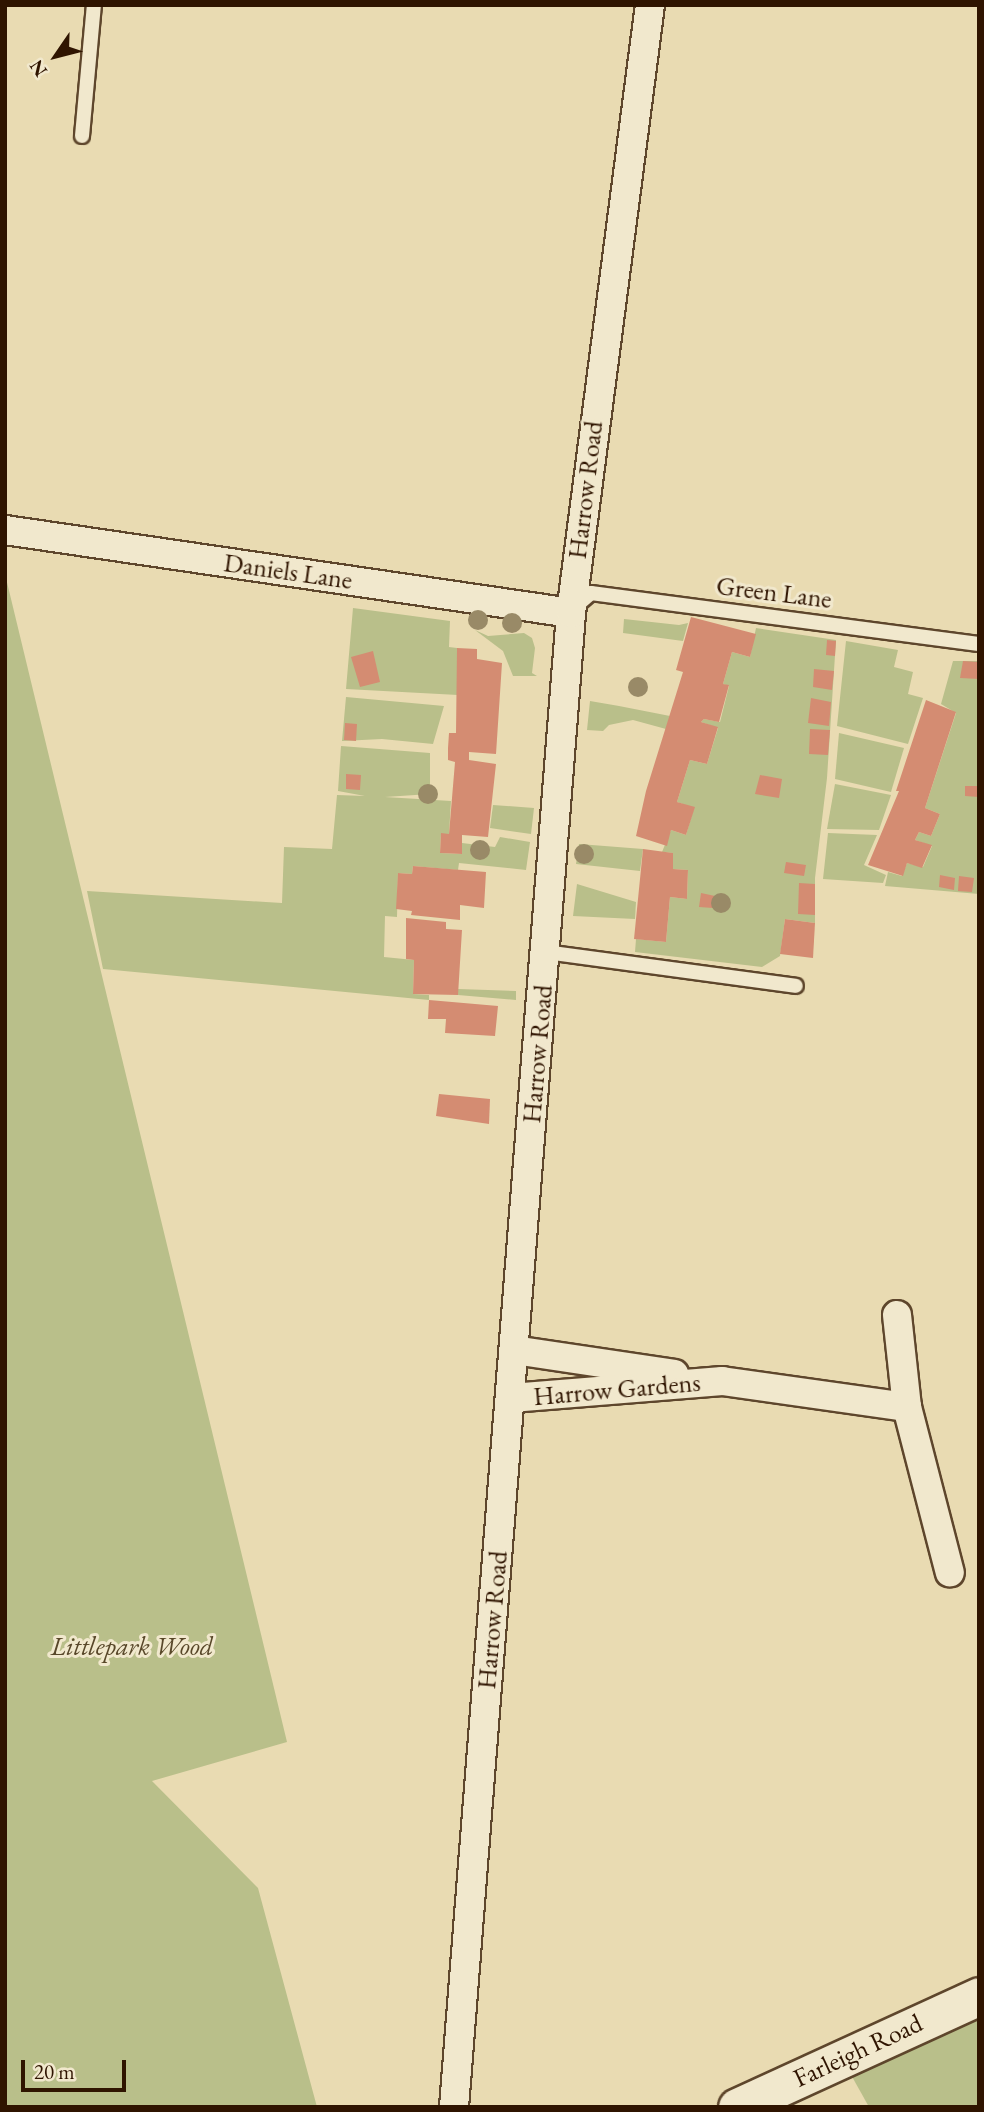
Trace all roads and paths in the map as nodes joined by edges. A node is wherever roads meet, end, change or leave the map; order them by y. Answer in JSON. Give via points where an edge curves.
{"nodes":[{"id":1,"x":94,"y":5,"type":"edge"},
{"id":2,"x":650,"y":5,"type":"edge"},
{"id":3,"x":82,"y":136,"type":"dead end"},
{"id":4,"x":5,"y":530,"type":"edge"},
{"id":5,"x":570,"y":613,"type":"junction"},
{"id":6,"x":979,"y":644,"type":"edge"},
{"id":7,"x":546,"y":951,"type":"junction"},
{"id":8,"x":796,"y":986,"type":"dead end"},
{"id":9,"x":897,"y":1315,"type":"dead end"},
{"id":10,"x":514,"y":1350,"type":"junction"},
{"id":11,"x":722,"y":1381,"type":"junction"},
{"id":12,"x":512,"y":1398,"type":"junction"},
{"id":13,"x":907,"y":1407,"type":"junction"},
{"id":14,"x":950,"y":1573,"type":"dead end"},
{"id":15,"x":979,"y":1996,"type":"edge"},
{"id":16,"x":454,"y":2107,"type":"edge"},
{"id":17,"x":737,"y":2107,"type":"edge"}],
"edges":[{"from":1,"to":3,"type":"lane"},
{"from":2,"to":5,"type":"street","name":"Harrow Road"},
{"from":4,"to":5,"type":"street","name":"Daniels Lane"},
{"from":5,"to":6,"type":"lane","name":"Green Lane","via":[[591,593]]},
{"from":5,"to":7,"type":"street","name":"Harrow Road"},
{"from":7,"to":8,"type":"lane"},
{"from":7,"to":10,"type":"street","name":"Harrow Road"},
{"from":9,"to":13,"type":"street"},
{"from":10,"to":11,"type":"street","name":"Harrow Gardens"},
{"from":10,"to":12,"type":"street","name":"Harrow Road"},
{"from":11,"to":12,"type":"street","name":"Harrow Gardens"},
{"from":11,"to":13,"type":"street","name":"Harrow Gardens"},
{"from":12,"to":16,"type":"street","name":"Harrow Road"},
{"from":13,"to":14,"type":"street"},
{"from":15,"to":17,"type":"street","name":"Farleigh Road"}]}
